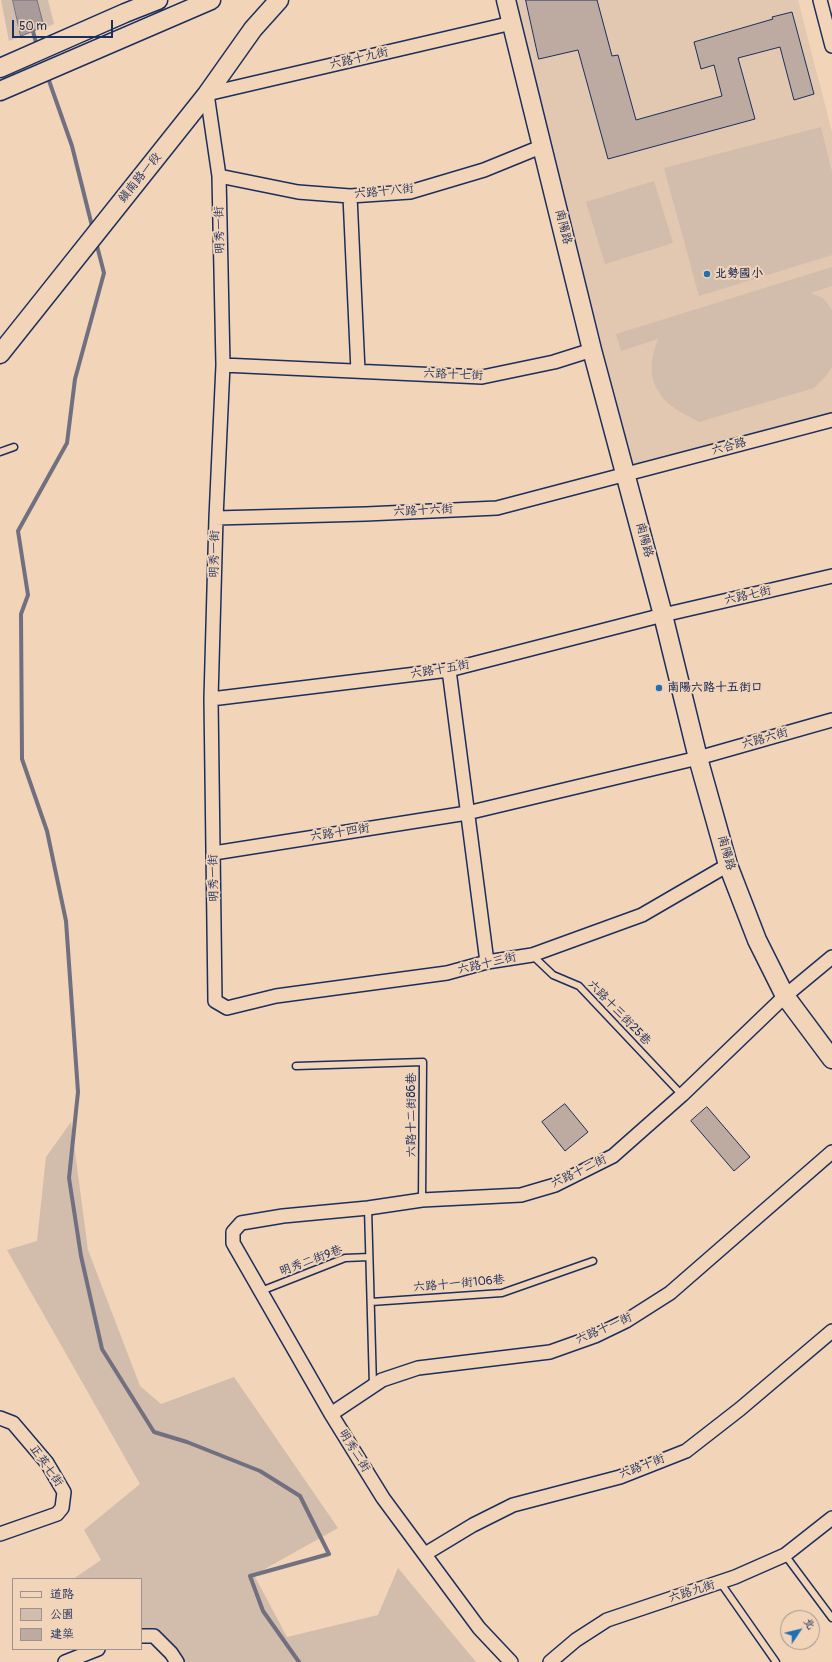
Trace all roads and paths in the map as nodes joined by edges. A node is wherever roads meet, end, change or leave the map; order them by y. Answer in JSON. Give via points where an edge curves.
{"nodes":[{"id":1,"x":158,"y":0,"type":"edge"},
{"id":2,"x":211,"y":0,"type":"edge"},
{"id":3,"x":279,"y":0,"type":"edge"},
{"id":4,"x":506,"y":0,"type":"edge"},
{"id":5,"x":820,"y":0,"type":"edge"},
{"id":6,"x":512,"y":23,"type":"junction"},
{"id":7,"x":832,"y":46,"type":"edge"},
{"id":8,"x":0,"y":68,"type":"edge"},
{"id":9,"x":0,"y":91,"type":"edge"},
{"id":10,"x":207,"y":94,"type":"junction"},
{"id":11,"x":543,"y":146,"type":"junction"},
{"id":12,"x":219,"y":176,"type":"junction"},
{"id":13,"x":350,"y":196,"type":"junction"},
{"id":14,"x":592,"y":350,"type":"junction"},
{"id":15,"x":0,"y":354,"type":"edge"},
{"id":16,"x":223,"y":365,"type":"junction"},
{"id":17,"x":358,"y":371,"type":"junction"},
{"id":18,"x":832,"y":420,"type":"edge"},
{"id":19,"x":14,"y":447,"type":"dead end"},
{"id":20,"x":0,"y":452,"type":"edge"},
{"id":21,"x":626,"y":474,"type":"junction"},
{"id":22,"x":216,"y":518,"type":"junction"},
{"id":23,"x":832,"y":576,"type":"edge"},
{"id":24,"x":664,"y":615,"type":"junction"},
{"id":25,"x":449,"y":670,"type":"junction"},
{"id":26,"x":211,"y":699,"type":"junction"},
{"id":27,"x":832,"y":720,"type":"edge"},
{"id":28,"x":698,"y":758,"type":"junction"},
{"id":29,"x":467,"y":813,"type":"junction"},
{"id":30,"x":214,"y":853,"type":"junction"},
{"id":31,"x":728,"y":865,"type":"junction"},
{"id":32,"x":532,"y":955,"type":"junction"},
{"id":33,"x":832,"y":957,"type":"edge"},
{"id":34,"x":486,"y":962,"type":"junction"},
{"id":35,"x":785,"y":996,"type":"junction"},
{"id":36,"x":227,"y":1008,"type":"joint"},
{"id":37,"x":832,"y":1059,"type":"edge"},
{"id":38,"x":296,"y":1066,"type":"dead end"},
{"id":39,"x":682,"y":1095,"type":"junction"},
{"id":40,"x":832,"y":1152,"type":"edge"},
{"id":41,"x":422,"y":1200,"type":"junction"},
{"id":42,"x":368,"y":1208,"type":"junction"},
{"id":43,"x":241,"y":1223,"type":"joint"},
{"id":44,"x":369,"y":1257,"type":"junction"},
{"id":45,"x":593,"y":1262,"type":"dead end"},
{"id":46,"x":261,"y":1291,"type":"junction"},
{"id":47,"x":370,"y":1302,"type":"junction"},
{"id":48,"x":832,"y":1331,"type":"edge"},
{"id":49,"x":373,"y":1386,"type":"junction"},
{"id":50,"x":331,"y":1414,"type":"junction"},
{"id":51,"x":0,"y":1418,"type":"edge"},
{"id":52,"x":832,"y":1518,"type":"edge"},
{"id":53,"x":0,"y":1534,"type":"edge"},
{"id":54,"x":425,"y":1554,"type":"junction"},
{"id":55,"x":785,"y":1555,"type":"junction"},
{"id":56,"x":720,"y":1582,"type":"junction"},
{"id":57,"x":832,"y":1618,"type":"edge"},
{"id":58,"x":142,"y":1636,"type":"edge"},
{"id":59,"x":95,"y":1650,"type":"edge"},
{"id":60,"x":65,"y":1662,"type":"edge"},
{"id":61,"x":177,"y":1662,"type":"edge"},
{"id":62,"x":511,"y":1662,"type":"edge"},
{"id":63,"x":550,"y":1662,"type":"edge"},
{"id":64,"x":776,"y":1662,"type":"edge"}],
"edges":[{"from":1,"to":8,"type":"street"},
{"from":2,"to":9,"type":"street"},
{"from":3,"to":10,"type":"street","name":"鎮南路一段","via":[[253,29]]},
{"from":4,"to":6,"type":"street","name":"南陽路"},
{"from":5,"to":7,"type":"street"},
{"from":6,"to":10,"type":"street","name":"六路十九街"},
{"from":6,"to":11,"type":"street","name":"南陽路"},
{"from":10,"to":12,"type":"street","name":"明秀一街"},
{"from":10,"to":15,"type":"street","name":"鎮南路一段"},
{"from":11,"to":13,"type":"street","name":"六路十八街","via":[[484,170],[410,192]]},
{"from":11,"to":14,"type":"street","name":"南陽路"},
{"from":12,"to":13,"type":"street","name":"六路十八街","via":[[298,192]]},
{"from":12,"to":16,"type":"street","name":"明秀一街"},
{"from":13,"to":17,"type":"street"},
{"from":14,"to":17,"type":"street","name":"六路十七街","via":[[554,362],[482,377]]},
{"from":14,"to":21,"type":"street","name":"南陽路"},
{"from":16,"to":17,"type":"street","name":"六路十七街"},
{"from":16,"to":22,"type":"street","name":"明秀一街"},
{"from":18,"to":21,"type":"street","name":"六合路"},
{"from":19,"to":20,"type":"lane"},
{"from":21,"to":22,"type":"street","name":"六路十六街","via":[[497,508]]},
{"from":21,"to":24,"type":"street","name":"南陽路"},
{"from":22,"to":26,"type":"street","name":"明秀一街"},
{"from":23,"to":24,"type":"street","name":"六路七街"},
{"from":24,"to":25,"type":"street","name":"六路十五街"},
{"from":24,"to":28,"type":"street","name":"南陽路"},
{"from":25,"to":26,"type":"street","name":"六路十五街"},
{"from":25,"to":29,"type":"street"},
{"from":26,"to":30,"type":"street","name":"明秀一街"},
{"from":27,"to":28,"type":"street","name":"六路六街"},
{"from":28,"to":29,"type":"street","name":"六路十四街"},
{"from":28,"to":31,"type":"street","name":"南陽路"},
{"from":29,"to":30,"type":"street","name":"六路十四街"},
{"from":29,"to":34,"type":"street"},
{"from":30,"to":36,"type":"street","name":"明秀一街","via":[[215,1002]]},
{"from":31,"to":32,"type":"street","name":"六路十三街","via":[[642,915]]},
{"from":31,"to":35,"type":"street","name":"南陽路","via":[[757,940]]},
{"from":32,"to":34,"type":"street","name":"六路十三街"},
{"from":32,"to":39,"type":"lane","name":"六路十三街25巷","via":[[553,975],[579,986]]},
{"from":33,"to":35,"type":"street"},
{"from":34,"to":36,"type":"street","name":"六路十三街","via":[[447,973],[276,996]]},
{"from":35,"to":37,"type":"street","name":"南陽路"},
{"from":35,"to":39,"type":"street","name":"六路十二街"},
{"from":38,"to":41,"type":"lane","name":"六路十二街86巷","via":[[423,1062]]},
{"from":39,"to":41,"type":"street","name":"六路十二街","via":[[613,1156],[555,1185],[521,1195]]},
{"from":40,"to":49,"type":"street","name":"六路十一街","via":[[670,1293],[626,1321],[595,1336],[550,1352],[418,1368],[382,1380]]},
{"from":41,"to":42,"type":"street","name":"六路十二街"},
{"from":42,"to":43,"type":"street","name":"六路十二街"},
{"from":42,"to":44,"type":"lane"},
{"from":43,"to":46,"type":"street","name":"明秀二街","via":[[233,1232],[233,1243]]},
{"from":44,"to":46,"type":"lane","name":"明秀二街9巷","via":[[345,1258]]},
{"from":44,"to":47,"type":"lane"},
{"from":45,"to":47,"type":"lane","name":"六路十一街106巷","via":[[502,1293]]},
{"from":46,"to":50,"type":"street","name":"明秀二街"},
{"from":47,"to":49,"type":"lane"},
{"from":48,"to":54,"type":"street","name":"六路十街","via":[[740,1409],[686,1450],[620,1477],[513,1505]]},
{"from":49,"to":50,"type":"street","name":"六路十一街"},
{"from":50,"to":54,"type":"street","name":"明秀二街","via":[[382,1498]]},
{"from":51,"to":53,"type":"street","name":"正英七街","via":[[13,1423],[47,1463],[64,1492],[62,1508],[57,1514]]},
{"from":52,"to":55,"type":"street","name":"六路九街"},
{"from":54,"to":62,"type":"street","name":"明秀二街","via":[[479,1628]]},
{"from":55,"to":56,"type":"street","name":"六路九街"},
{"from":55,"to":57,"type":"lane"},
{"from":56,"to":63,"type":"street","name":"六路九街","via":[[607,1620],[576,1640]]},
{"from":56,"to":64,"type":"lane"},
{"from":58,"to":61,"type":"street","via":[[154,1636]]},
{"from":59,"to":60,"type":"street"}]}
